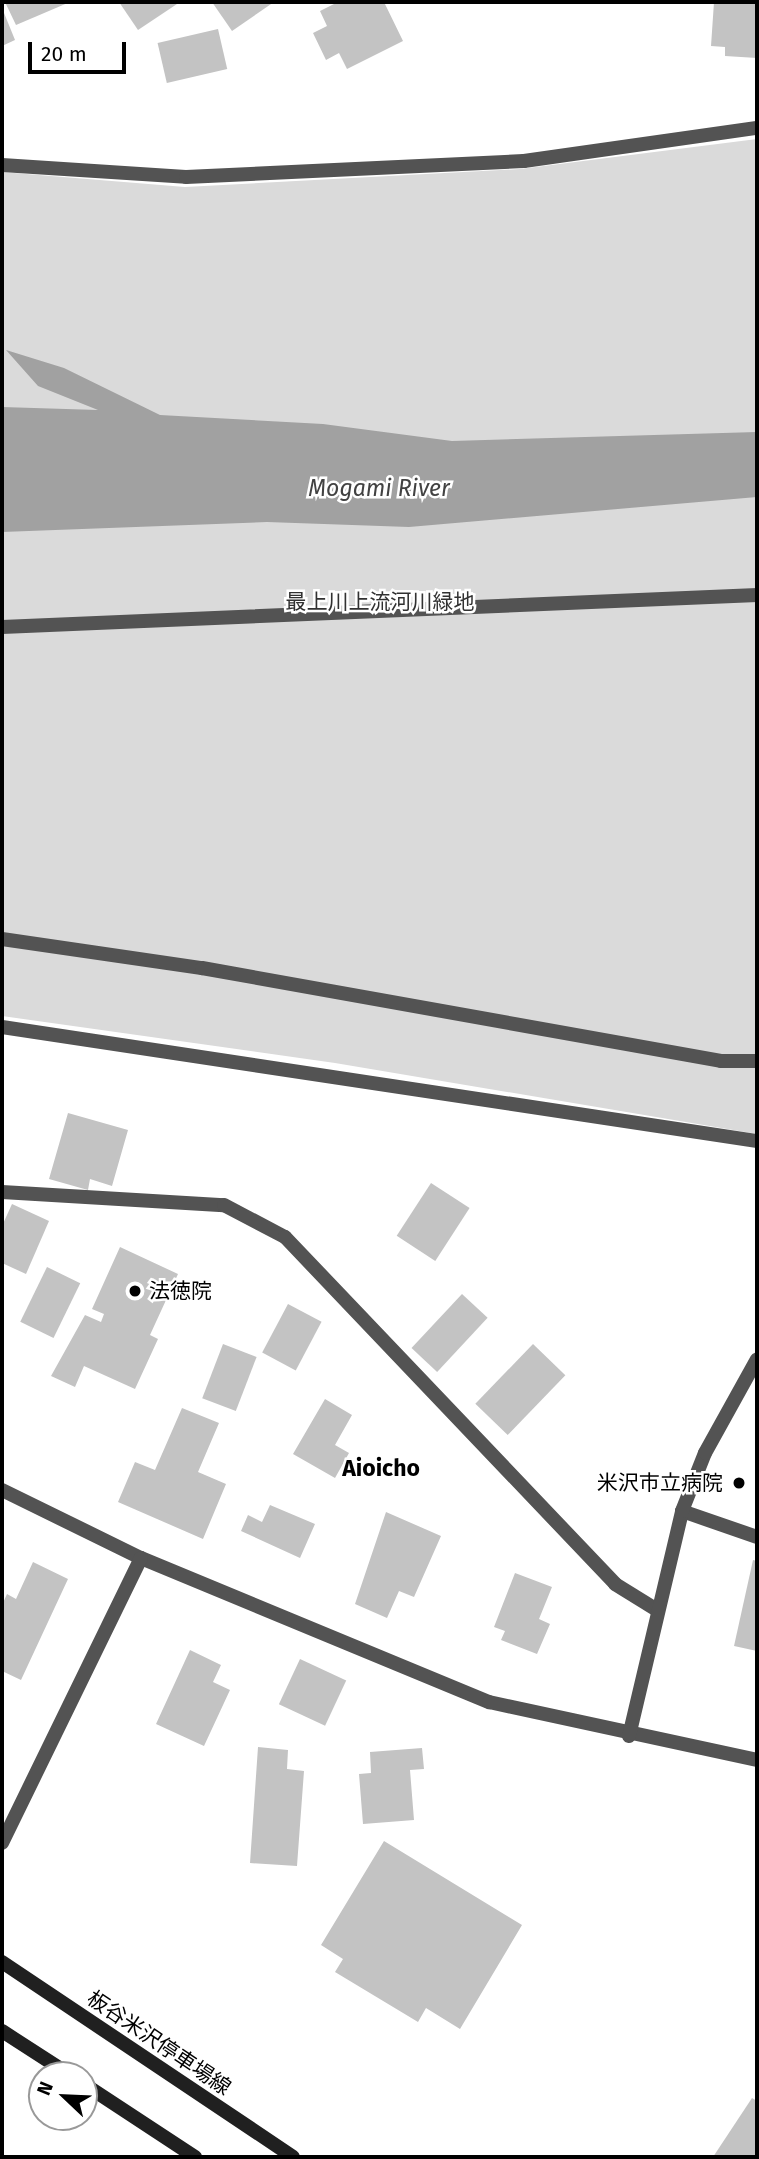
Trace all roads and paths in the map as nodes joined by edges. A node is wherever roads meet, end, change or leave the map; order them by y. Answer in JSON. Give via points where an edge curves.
{"nodes":[{"id":1,"x":757,"y":128,"type":"edge"},
{"id":2,"x":2,"y":165,"type":"edge"},
{"id":3,"x":757,"y":595,"type":"edge"},
{"id":4,"x":2,"y":627,"type":"edge"},
{"id":5,"x":2,"y":939,"type":"edge"},
{"id":6,"x":2,"y":1027,"type":"edge"},
{"id":7,"x":757,"y":1061,"type":"edge"},
{"id":8,"x":757,"y":1142,"type":"edge"},
{"id":9,"x":2,"y":1192,"type":"edge"},
{"id":10,"x":757,"y":1359,"type":"edge"},
{"id":11,"x":2,"y":1490,"type":"edge"},
{"id":12,"x":682,"y":1511,"type":"junction"},
{"id":13,"x":757,"y":1536,"type":"edge"},
{"id":14,"x":141,"y":1558,"type":"junction"},
{"id":15,"x":657,"y":1610,"type":"junction"},
{"id":16,"x":629,"y":1736,"type":"junction"},
{"id":17,"x":757,"y":1760,"type":"edge"},
{"id":18,"x":2,"y":1843,"type":"edge"},
{"id":19,"x":2,"y":1962,"type":"edge"},
{"id":20,"x":2,"y":2031,"type":"edge"},
{"id":21,"x":48,"y":2061,"type":"edge"},
{"id":22,"x":98,"y":2093,"type":"edge"},
{"id":23,"x":195,"y":2157,"type":"edge"},
{"id":24,"x":293,"y":2157,"type":"edge"}],
"edges":[{"from":1,"to":2,"type":"street","via":[[524,161],[186,177]]},
{"from":3,"to":4,"type":"street"},
{"from":5,"to":7,"type":"street","via":[[202,968],[721,1061]]},
{"from":6,"to":8,"type":"street"},
{"from":9,"to":15,"type":"street","via":[[224,1205],[285,1237],[615,1584]]},
{"from":10,"to":12,"type":"street","via":[[705,1453]]},
{"from":11,"to":14,"type":"street"},
{"from":12,"to":13,"type":"street"},
{"from":12,"to":15,"type":"street"},
{"from":14,"to":16,"type":"street","via":[[489,1702]]},
{"from":14,"to":18,"type":"street"},
{"from":15,"to":16,"type":"street"},
{"from":16,"to":17,"type":"street"},
{"from":19,"to":24,"type":"main road","name":"板谷米沢停車場線"},
{"from":20,"to":21,"type":"main road"},
{"from":22,"to":23,"type":"main road"}]}
